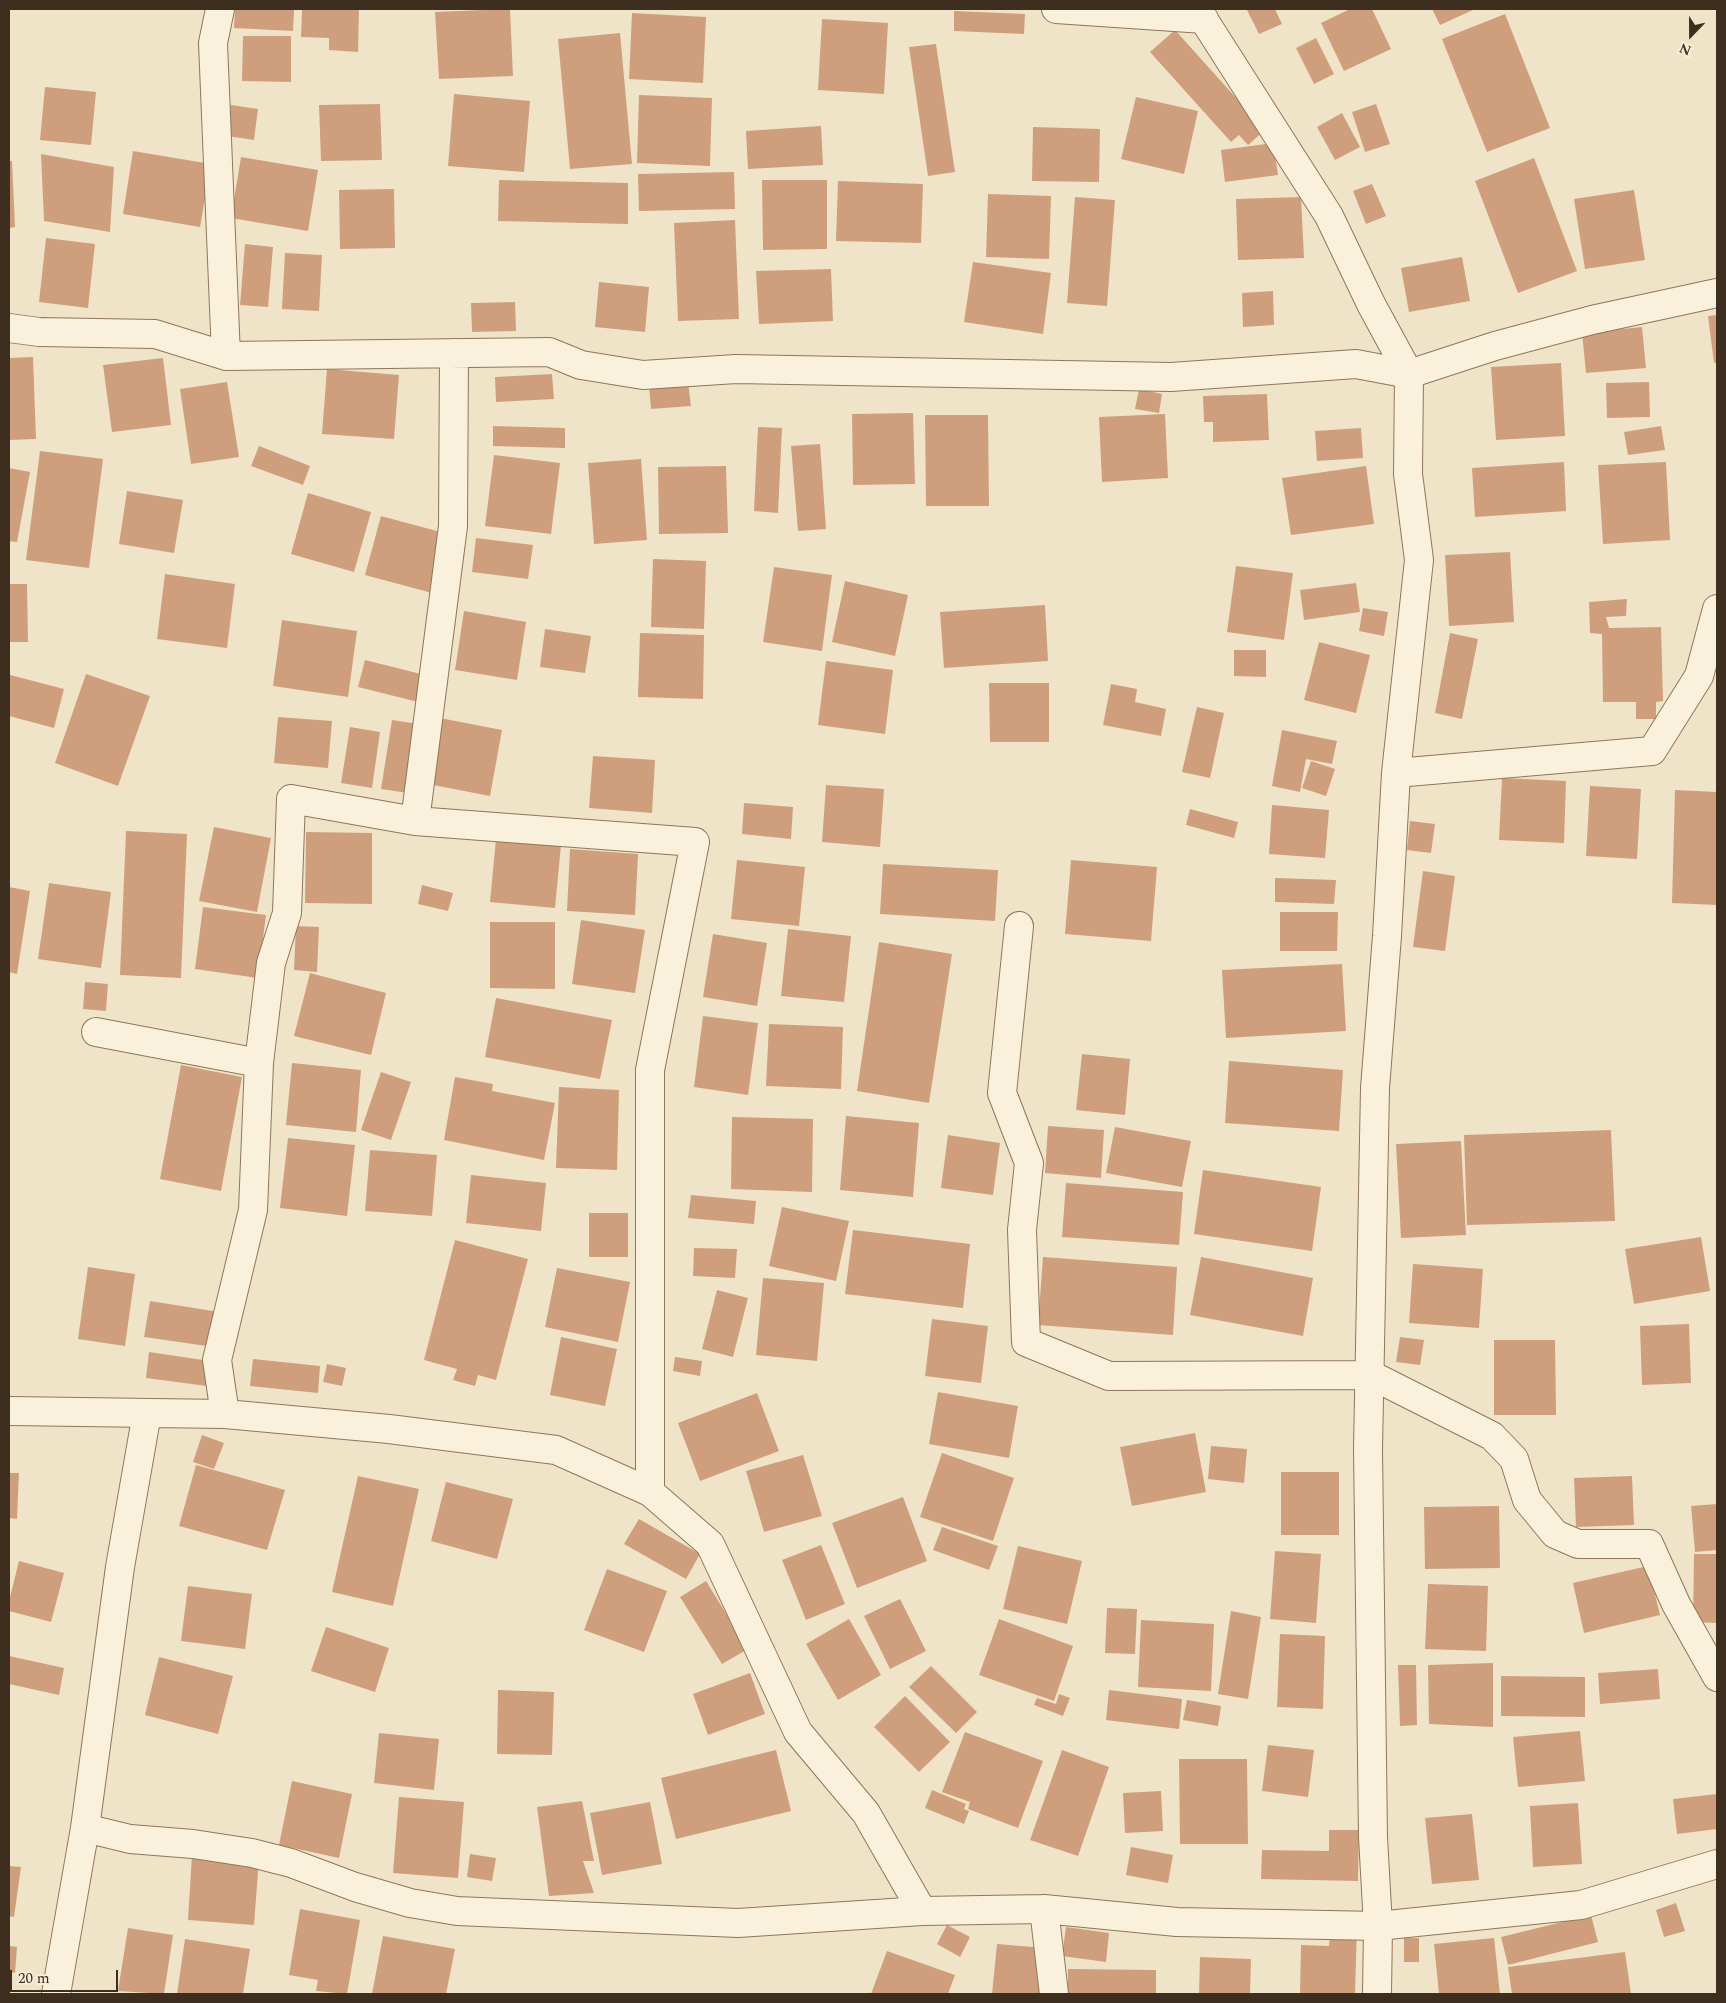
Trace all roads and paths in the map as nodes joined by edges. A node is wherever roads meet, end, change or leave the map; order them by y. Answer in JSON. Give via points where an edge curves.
{"nodes":[{"id":1,"x":220,"y":9,"type":"edge"},
{"id":2,"x":1056,"y":9,"type":"edge"},
{"id":3,"x":1201,"y":14,"type":"edge"},
{"id":4,"x":1717,"y":294,"type":"edge"},
{"id":5,"x":9,"y":328,"type":"edge"},
{"id":6,"x":454,"y":353,"type":"junction"},
{"id":7,"x":226,"y":356,"type":"junction"},
{"id":8,"x":1409,"y":374,"type":"junction"},
{"id":9,"x":1717,"y":609,"type":"edge"},
{"id":10,"x":1396,"y":773,"type":"junction"},
{"id":11,"x":415,"y":822,"type":"junction"},
{"id":12,"x":1018,"y":926,"type":"dead end"},
{"id":13,"x":96,"y":1032,"type":"dead end"},
{"id":14,"x":259,"y":1063,"type":"junction"},
{"id":15,"x":1371,"y":1374,"type":"junction"},
{"id":16,"x":9,"y":1411,"type":"edge"},
{"id":17,"x":147,"y":1413,"type":"junction"},
{"id":18,"x":225,"y":1414,"type":"junction"},
{"id":19,"x":650,"y":1492,"type":"junction"},
{"id":20,"x":1717,"y":1677,"type":"edge"},
{"id":21,"x":85,"y":1828,"type":"junction"},
{"id":22,"x":1717,"y":1864,"type":"edge"},
{"id":23,"x":1044,"y":1909,"type":"junction"},
{"id":24,"x":922,"y":1912,"type":"junction"},
{"id":25,"x":1378,"y":1926,"type":"junction"},
{"id":26,"x":56,"y":1994,"type":"edge"},
{"id":27,"x":1054,"y":1994,"type":"edge"},
{"id":28,"x":1377,"y":1994,"type":"edge"}],
"edges":[{"from":1,"to":7,"type":"street","via":[[213,43]]},
{"from":2,"to":3,"type":"street"},
{"from":3,"to":8,"type":"street","via":[[1329,216]]},
{"from":4,"to":8,"type":"street","via":[[1592,320],[1494,346]]},
{"from":5,"to":7,"type":"street","via":[[39,332],[155,334]]},
{"from":6,"to":7,"type":"street"},
{"from":6,"to":8,"type":"street","via":[[549,352],[581,365],[643,375],[736,369],[1171,377],[1356,364]]},
{"from":6,"to":11,"type":"street","via":[[453,526]]},
{"from":8,"to":10,"type":"street","via":[[1408,474],[1419,560]]},
{"from":9,"to":10,"type":"street","via":[[1699,676],[1652,751]]},
{"from":10,"to":15,"type":"street","via":[[1375,1088]]},
{"from":11,"to":14,"type":"street","via":[[291,799],[287,913],[271,963]]},
{"from":11,"to":19,"type":"street","via":[[694,842],[650,1070]]},
{"from":12,"to":15,"type":"street","via":[[1002,1094],[1029,1163],[1022,1230],[1026,1342],[1109,1376]]},
{"from":13,"to":14,"type":"street"},
{"from":14,"to":18,"type":"street","via":[[253,1210],[217,1360]]},
{"from":15,"to":20,"type":"street","via":[[1492,1436],[1514,1459],[1527,1500],[1556,1534],[1578,1544],[1649,1544],[1676,1604]]},
{"from":15,"to":25,"type":"street","via":[[1368,1449],[1372,1787]]},
{"from":16,"to":17,"type":"street"},
{"from":17,"to":18,"type":"street"},
{"from":17,"to":21,"type":"street","via":[[120,1567]]},
{"from":18,"to":19,"type":"street","via":[[389,1429],[556,1450]]},
{"from":19,"to":24,"type":"street","via":[[710,1544],[798,1732],[866,1813]]},
{"from":21,"to":24,"type":"street","via":[[130,1839],[252,1853],[410,1903],[457,1911],[738,1923]]},
{"from":21,"to":26,"type":"street"},
{"from":22,"to":25,"type":"street","via":[[1581,1905]]},
{"from":23,"to":24,"type":"street"},
{"from":23,"to":25,"type":"street","via":[[1176,1922]]},
{"from":23,"to":27,"type":"street"},
{"from":25,"to":28,"type":"street"}]}
